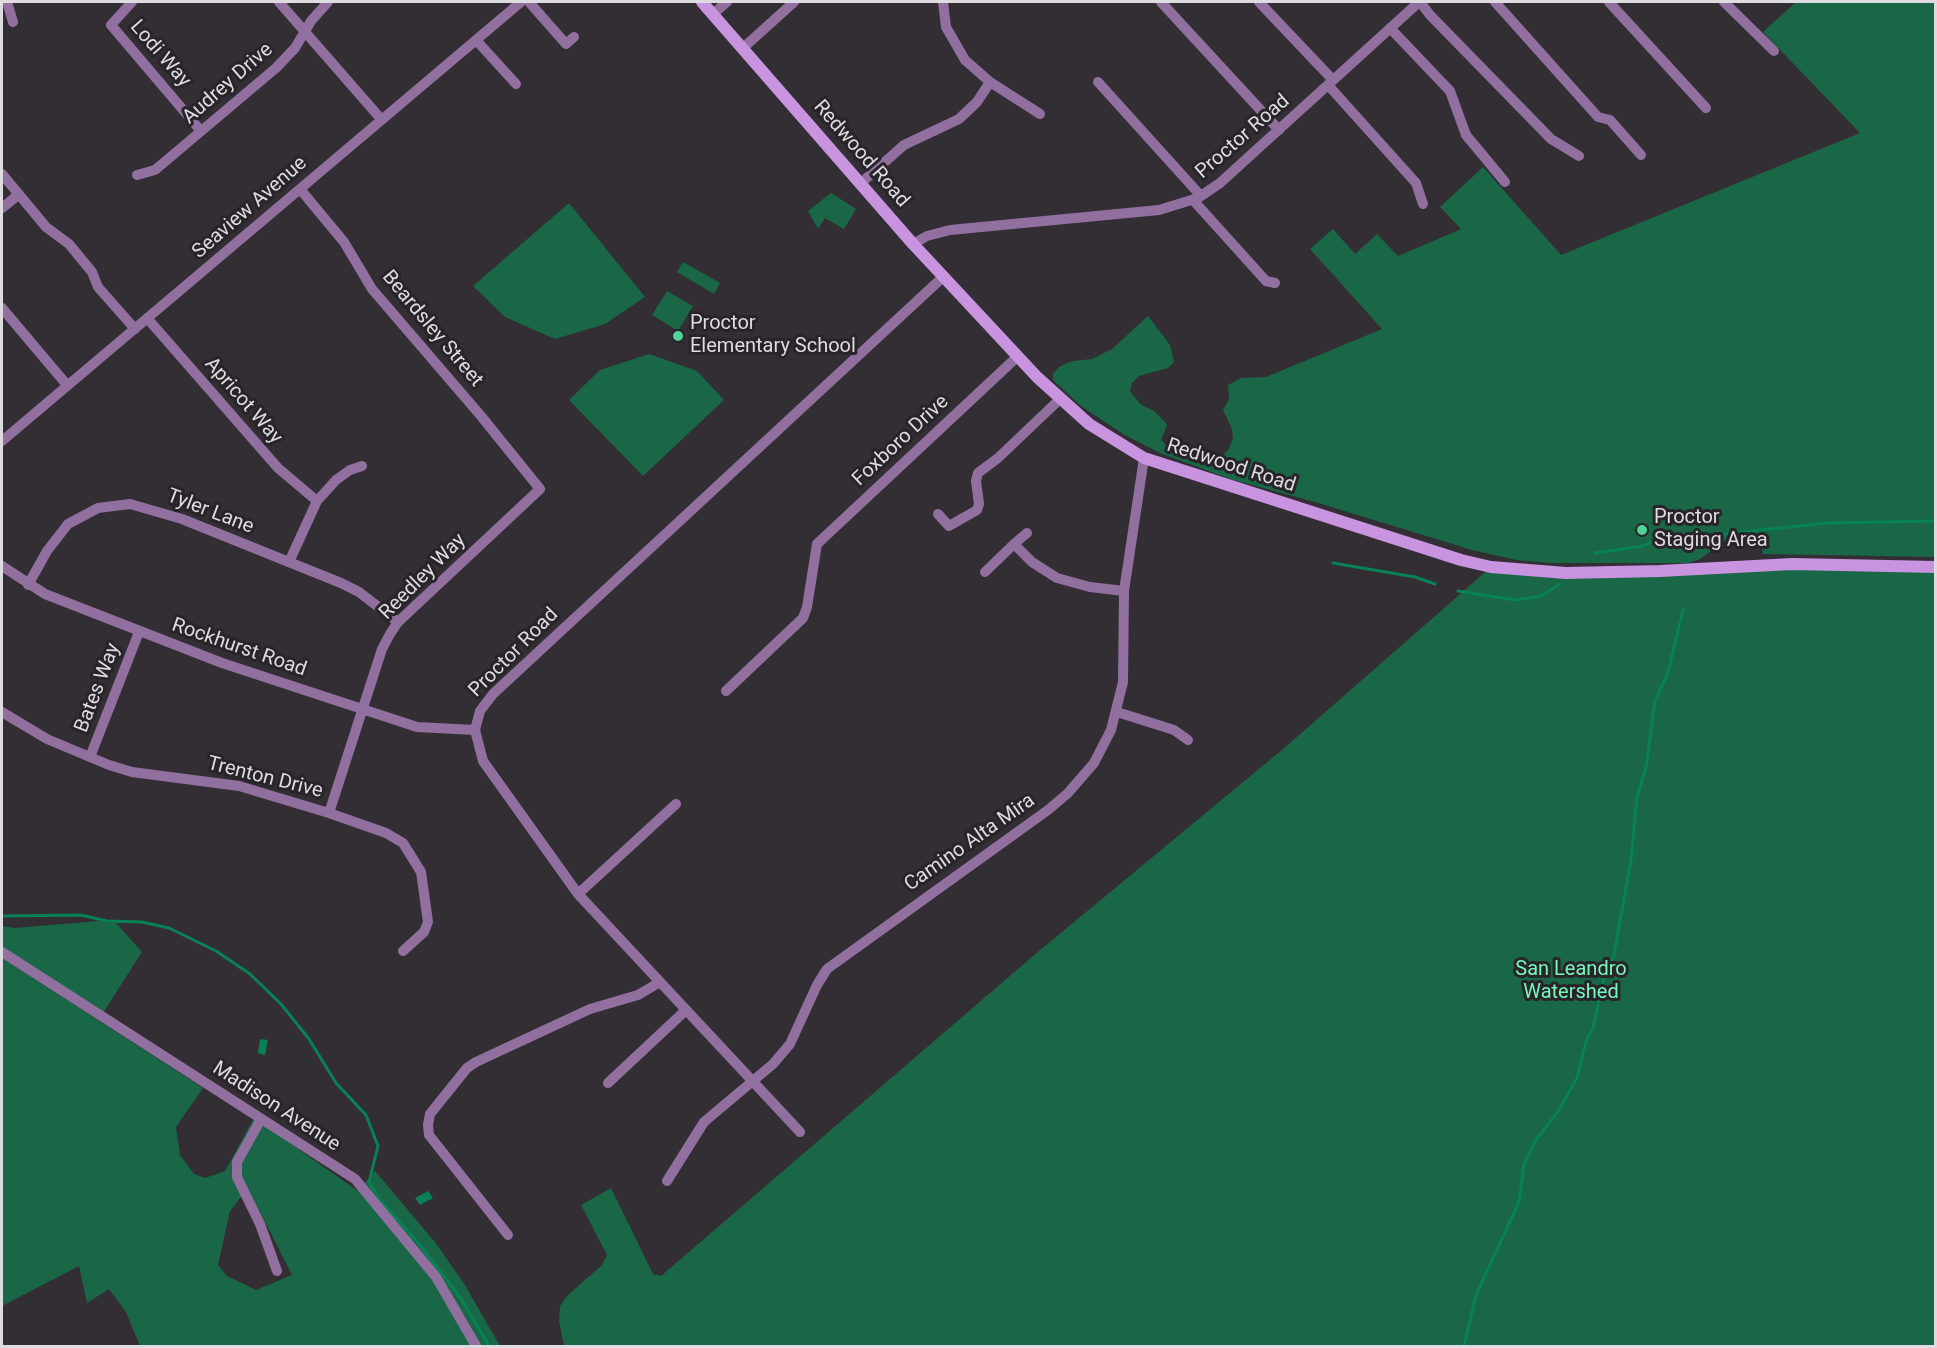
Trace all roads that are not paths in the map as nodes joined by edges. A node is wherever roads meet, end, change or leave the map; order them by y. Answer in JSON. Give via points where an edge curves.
{"nodes":[{"id":1,"x":7,"y":2,"type":"edge"},
{"id":2,"x":132,"y":2,"type":"edge"},
{"id":3,"x":279,"y":2,"type":"edge"},
{"id":4,"x":328,"y":2,"type":"edge"},
{"id":5,"x":521,"y":2,"type":"edge"},
{"id":6,"x":529,"y":2,"type":"edge"},
{"id":7,"x":702,"y":2,"type":"edge"},
{"id":8,"x":728,"y":2,"type":"edge"},
{"id":9,"x":794,"y":2,"type":"edge"},
{"id":10,"x":943,"y":2,"type":"edge"},
{"id":11,"x":1161,"y":2,"type":"edge"},
{"id":12,"x":1259,"y":2,"type":"edge"},
{"id":13,"x":1420,"y":2,"type":"edge"},
{"id":14,"x":1495,"y":2,"type":"edge"},
{"id":15,"x":1609,"y":2,"type":"edge"},
{"id":16,"x":1724,"y":2,"type":"edge"},
{"id":17,"x":713,"y":14,"type":"junction"},
{"id":18,"x":13,"y":22,"type":"dead end"},
{"id":19,"x":1390,"y":28,"type":"junction"},
{"id":20,"x":305,"y":32,"type":"junction"},
{"id":21,"x":574,"y":38,"type":"dead end"},
{"id":22,"x":476,"y":40,"type":"junction"},
{"id":23,"x":743,"y":48,"type":"junction"},
{"id":24,"x":1774,"y":51,"type":"dead end"},
{"id":25,"x":990,"y":82,"type":"junction"},
{"id":26,"x":1098,"y":82,"type":"dead end"},
{"id":27,"x":1330,"y":83,"type":"junction"},
{"id":28,"x":516,"y":84,"type":"dead end"},
{"id":29,"x":1706,"y":108,"type":"dead end"},
{"id":30,"x":1040,"y":114,"type":"dead end"},
{"id":31,"x":381,"y":118,"type":"junction"},
{"id":32,"x":1279,"y":130,"type":"junction"},
{"id":33,"x":201,"y":131,"type":"junction"},
{"id":34,"x":1641,"y":155,"type":"dead end"},
{"id":35,"x":1579,"y":156,"type":"dead end"},
{"id":36,"x":2,"y":174,"type":"edge"},
{"id":37,"x":136,"y":175,"type":"dead end"},
{"id":38,"x":1505,"y":182,"type":"dead end"},
{"id":39,"x":861,"y":183,"type":"junction"},
{"id":40,"x":300,"y":189,"type":"junction"},
{"id":41,"x":18,"y":195,"type":"junction"},
{"id":42,"x":1197,"y":198,"type":"junction"},
{"id":43,"x":1423,"y":204,"type":"dead end"},
{"id":44,"x":2,"y":208,"type":"edge"},
{"id":45,"x":913,"y":244,"type":"junction"},
{"id":46,"x":943,"y":277,"type":"junction"},
{"id":47,"x":1275,"y":283,"type":"dead end"},
{"id":48,"x":2,"y":308,"type":"edge"},
{"id":49,"x":147,"y":318,"type":"junction"},
{"id":50,"x":135,"y":329,"type":"junction"},
{"id":51,"x":1017,"y":357,"type":"junction"},
{"id":52,"x":67,"y":385,"type":"junction"},
{"id":53,"x":1060,"y":399,"type":"junction"},
{"id":54,"x":2,"y":441,"type":"edge"},
{"id":55,"x":1144,"y":458,"type":"junction"},
{"id":56,"x":362,"y":466,"type":"dead end"},
{"id":57,"x":540,"y":489,"type":"joint"},
{"id":58,"x":316,"y":501,"type":"junction"},
{"id":59,"x":938,"y":514,"type":"dead end"},
{"id":60,"x":1027,"y":533,"type":"dead end"},
{"id":61,"x":1014,"y":544,"type":"junction"},
{"id":62,"x":289,"y":562,"type":"junction"},
{"id":63,"x":2,"y":566,"type":"edge"},
{"id":64,"x":1935,"y":567,"type":"edge"},
{"id":65,"x":985,"y":572,"type":"dead end"},
{"id":66,"x":28,"y":585,"type":"junction"},
{"id":67,"x":1124,"y":591,"type":"junction"},
{"id":68,"x":398,"y":622,"type":"junction"},
{"id":69,"x":139,"y":632,"type":"junction"},
{"id":70,"x":726,"y":691,"type":"dead end"},
{"id":71,"x":362,"y":709,"type":"junction"},
{"id":72,"x":2,"y":712,"type":"edge"},
{"id":73,"x":1117,"y":712,"type":"junction"},
{"id":74,"x":475,"y":730,"type":"junction"},
{"id":75,"x":1188,"y":740,"type":"dead end"},
{"id":76,"x":90,"y":757,"type":"junction"},
{"id":77,"x":676,"y":804,"type":"dead end"},
{"id":78,"x":329,"y":813,"type":"junction"},
{"id":79,"x":578,"y":894,"type":"junction"},
{"id":80,"x":403,"y":951,"type":"dead end"},
{"id":81,"x":2,"y":952,"type":"edge"},
{"id":82,"x":660,"y":982,"type":"junction"},
{"id":83,"x":686,"y":1010,"type":"junction"},
{"id":84,"x":754,"y":1081,"type":"junction"},
{"id":85,"x":608,"y":1083,"type":"dead end"},
{"id":86,"x":261,"y":1119,"type":"junction"},
{"id":87,"x":800,"y":1132,"type":"dead end"},
{"id":88,"x":667,"y":1181,"type":"dead end"},
{"id":89,"x":508,"y":1235,"type":"dead end"},
{"id":90,"x":277,"y":1271,"type":"dead end"},
{"id":91,"x":476,"y":1347,"type":"edge"}],
"edges":[{"from":1,"to":18,"type":"street"},
{"from":2,"to":33,"type":"street","name":"Lodi Way","via":[[111,26]]},
{"from":3,"to":20,"type":"street"},
{"from":4,"to":20,"type":"street","name":"Audrey Drive"},
{"from":5,"to":22,"type":"street","name":"Seaview Avenue"},
{"from":6,"to":21,"type":"street","via":[[566,44]]},
{"from":7,"to":17,"type":"main road","name":"Redwood Road"},
{"from":8,"to":17,"type":"street"},
{"from":9,"to":23,"type":"street"},
{"from":10,"to":25,"type":"street","via":[[954,44],[970,66]]},
{"from":11,"to":32,"type":"street"},
{"from":12,"to":27,"type":"street"},
{"from":13,"to":19,"type":"street","name":"Proctor Road"},
{"from":13,"to":35,"type":"street","via":[[1551,139]]},
{"from":14,"to":34,"type":"street","via":[[1598,117],[1610,120]]},
{"from":15,"to":29,"type":"street"},
{"from":16,"to":24,"type":"street"},
{"from":17,"to":23,"type":"main road","name":"Redwood Road"},
{"from":19,"to":27,"type":"street","name":"Proctor Road"},
{"from":19,"to":38,"type":"street","via":[[1450,91],[1466,135]]},
{"from":20,"to":31,"type":"street"},
{"from":20,"to":33,"type":"street","name":"Audrey Drive","via":[[286,59]]},
{"from":22,"to":28,"type":"street"},
{"from":22,"to":31,"type":"street","name":"Seaview Avenue"},
{"from":23,"to":39,"type":"main road","name":"Redwood Road"},
{"from":25,"to":30,"type":"street"},
{"from":25,"to":39,"type":"street","via":[[965,114],[904,145]]},
{"from":26,"to":42,"type":"street"},
{"from":27,"to":32,"type":"street","name":"Proctor Road"},
{"from":27,"to":43,"type":"street","via":[[1416,183]]},
{"from":31,"to":40,"type":"street","name":"Seaview Avenue"},
{"from":32,"to":42,"type":"street","name":"Proctor Road","via":[[1220,183]]},
{"from":33,"to":37,"type":"street","name":"Audrey Drive","via":[[155,170]]},
{"from":36,"to":41,"type":"street"},
{"from":39,"to":45,"type":"main road","name":"Redwood Road"},
{"from":40,"to":49,"type":"street","name":"Seaview Avenue"},
{"from":40,"to":57,"type":"street","name":"Beardsley Street","via":[[344,242],[372,289]]},
{"from":41,"to":44,"type":"street"},
{"from":41,"to":50,"type":"street","via":[[46,227],[69,244],[92,272],[98,287]]},
{"from":42,"to":45,"type":"street","name":"Proctor Road","via":[[1151,211],[950,230]]},
{"from":42,"to":47,"type":"street","via":[[1266,281]]},
{"from":45,"to":46,"type":"main road","name":"Redwood Road"},
{"from":46,"to":51,"type":"main road","name":"Redwood Road"},
{"from":46,"to":74,"type":"street","name":"Proctor Road","via":[[493,694],[480,711]]},
{"from":48,"to":52,"type":"street"},
{"from":49,"to":50,"type":"street","name":"Seaview Avenue"},
{"from":49,"to":58,"type":"street","name":"Apricot Way","via":[[278,468]]},
{"from":50,"to":52,"type":"street","name":"Seaview Avenue"},
{"from":51,"to":53,"type":"main road","name":"Redwood Road"},
{"from":51,"to":70,"type":"street","name":"Foxboro Drive","via":[[817,544],[803,618]]},
{"from":52,"to":54,"type":"street","name":"Seaview Avenue"},
{"from":53,"to":55,"type":"main road","name":"Redwood Road","via":[[1102,433]]},
{"from":53,"to":59,"type":"street","via":[[978,473],[977,510],[949,526]]},
{"from":55,"to":64,"type":"main road","name":"Redwood Road","via":[[1491,567],[1566,573],[1792,564]]},
{"from":55,"to":67,"type":"street","name":"Camino Alta Mira"},
{"from":56,"to":58,"type":"street","via":[[336,480]]},
{"from":57,"to":68,"type":"street","name":"Reedley Way"},
{"from":58,"to":62,"type":"street"},
{"from":60,"to":61,"type":"street"},
{"from":61,"to":65,"type":"street"},
{"from":61,"to":67,"type":"street","via":[[1057,578]]},
{"from":62,"to":66,"type":"street","name":"Tyler Lane","via":[[146,506],[114,504],[68,524]]},
{"from":62,"to":68,"type":"street","name":"Tyler Lane","via":[[359,592]]},
{"from":63,"to":66,"type":"street","name":"Rockhurst Road"},
{"from":66,"to":69,"type":"street","name":"Rockhurst Road"},
{"from":67,"to":73,"type":"street","name":"Camino Alta Mira","via":[[1124,672]]},
{"from":68,"to":71,"type":"street","name":"Reedley Way","via":[[382,650]]},
{"from":69,"to":71,"type":"street","name":"Rockhurst Road","via":[[251,674]]},
{"from":69,"to":76,"type":"street","name":"Bates Way"},
{"from":71,"to":74,"type":"street","name":"Rockhurst Road","via":[[424,729]]},
{"from":71,"to":78,"type":"street","name":"Reedley Way"},
{"from":72,"to":76,"type":"street","name":"Trenton Drive","via":[[47,740]]},
{"from":73,"to":75,"type":"street","via":[[1174,730]]},
{"from":73,"to":84,"type":"street","name":"Camino Alta Mira","via":[[1099,754],[1068,793],[827,969],[790,1044]]},
{"from":74,"to":79,"type":"street","name":"Proctor Road","via":[[483,761]]},
{"from":76,"to":78,"type":"street","name":"Trenton Drive","via":[[132,772],[239,786]]},
{"from":77,"to":79,"type":"street"},
{"from":78,"to":80,"type":"street","name":"Trenton Drive","via":[[386,833],[403,843],[413,857],[421,872],[428,922],[424,932]]},
{"from":79,"to":82,"type":"street","name":"Proctor Road"},
{"from":81,"to":86,"type":"street","name":"Madison Avenue"},
{"from":82,"to":83,"type":"street","name":"Proctor Road"},
{"from":82,"to":89,"type":"street","via":[[638,995],[590,1009],[476,1062],[430,1114],[429,1135]]},
{"from":83,"to":84,"type":"street","name":"Proctor Road"},
{"from":83,"to":85,"type":"street"},
{"from":84,"to":87,"type":"street","name":"Proctor Road"},
{"from":84,"to":88,"type":"street","name":"Camino Alta Mira","via":[[704,1122]]},
{"from":86,"to":90,"type":"street","via":[[237,1162],[237,1177]]},
{"from":86,"to":91,"type":"street","name":"Madison Avenue","via":[[369,1192],[436,1277]]}]}
